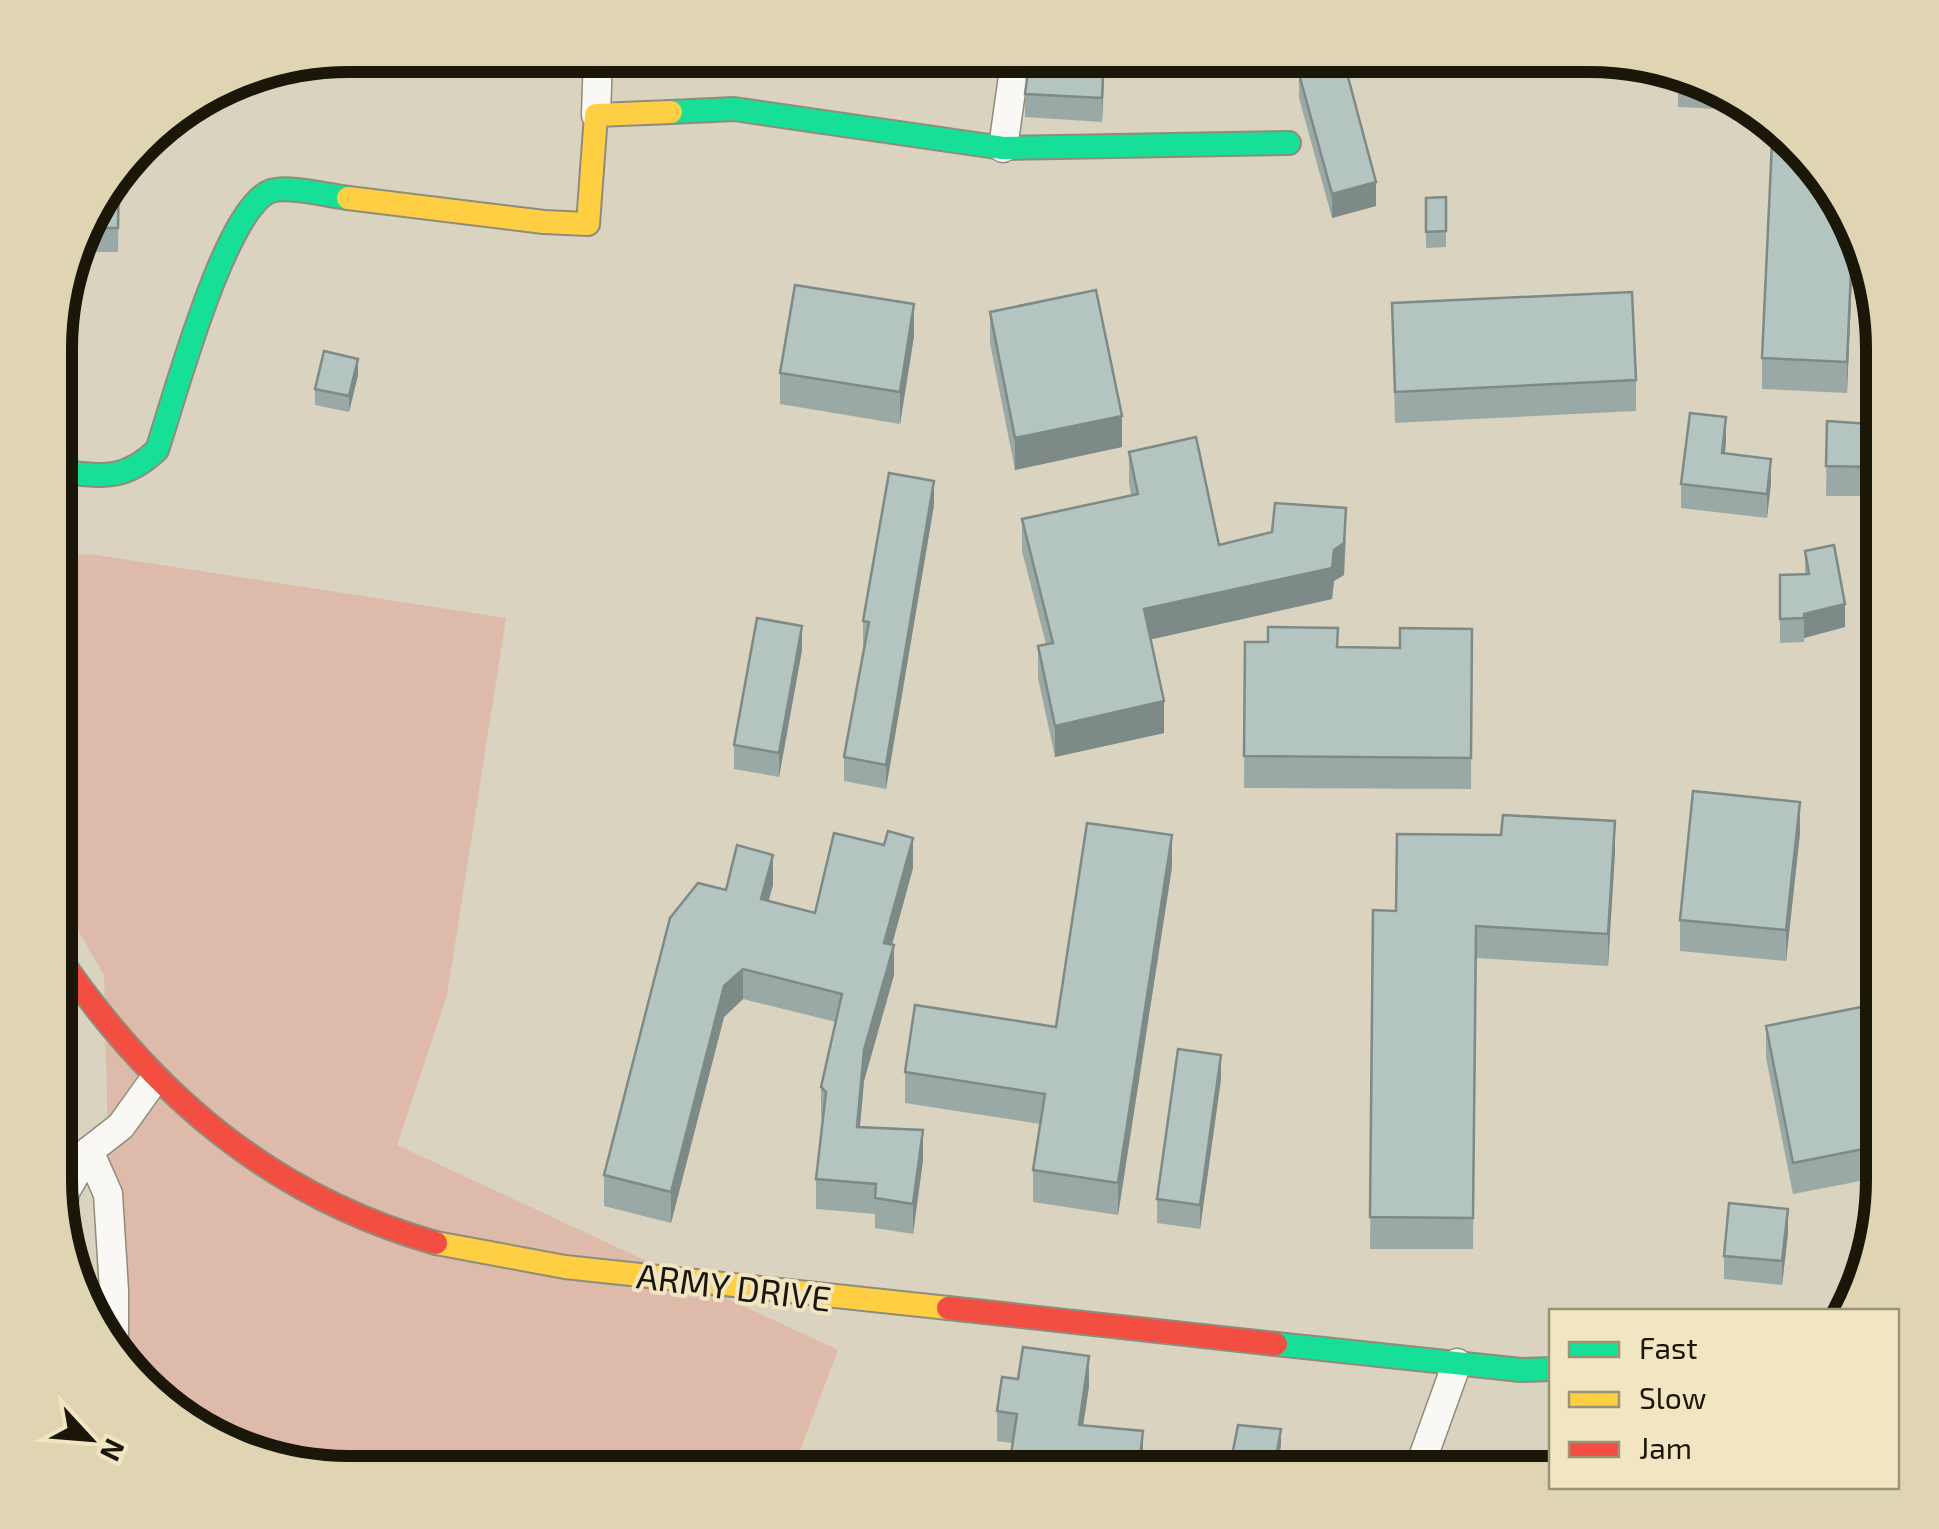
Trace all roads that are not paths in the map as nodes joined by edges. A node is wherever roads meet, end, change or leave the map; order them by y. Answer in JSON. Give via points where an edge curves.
{"nodes":[{"id":1,"x":597,"y":73,"type":"edge"},
{"id":2,"x":1013,"y":73,"type":"edge"},
{"id":3,"x":596,"y":115,"type":"junction"},
{"id":4,"x":1290,"y":143,"type":"dead end"},
{"id":5,"x":1003,"y":148,"type":"junction"},
{"id":6,"x":73,"y":473,"type":"edge"},
{"id":7,"x":73,"y":979,"type":"edge"},
{"id":8,"x":154,"y":1080,"type":"junction"},
{"id":9,"x":89,"y":1152,"type":"junction"},
{"id":10,"x":73,"y":1179,"type":"edge"},
{"id":11,"x":114,"y":1324,"type":"edge"},
{"id":12,"x":1457,"y":1363,"type":"junction"},
{"id":13,"x":1549,"y":1369,"type":"edge"},
{"id":14,"x":1521,"y":1370,"type":"junction"},
{"id":15,"x":1549,"y":1378,"type":"edge"},
{"id":16,"x":1423,"y":1456,"type":"edge"}],
"edges":[{"from":1,"to":3,"type":"street"},
{"from":2,"to":5,"type":"street"},
{"from":3,"to":5,"type":"main road","via":[[734,109]]},
{"from":3,"to":6,"type":"main road","via":[[588,224],[275,189],[259,196],[221,260],[157,450],[120,477]]},
{"from":4,"to":5,"type":"main road"},
{"from":7,"to":8,"type":"main road","name":"ARMY DRIVE"},
{"from":8,"to":9,"type":"street","via":[[120,1126]]},
{"from":8,"to":12,"type":"main road","name":"ARMY DRIVE","via":[[226,1140],[312,1194],[403,1234],[481,1253],[812,1296]]},
{"from":9,"to":10,"type":"street"},
{"from":9,"to":11,"type":"street","via":[[108,1194]]},
{"from":12,"to":14,"type":"main road","name":"ARMY DRIVE"},
{"from":12,"to":16,"type":"street"},
{"from":13,"to":14,"type":"main road","name":"ARMY DRIVE"},
{"from":14,"to":15,"type":"main road","name":"ARMY DRIVE"}]}
